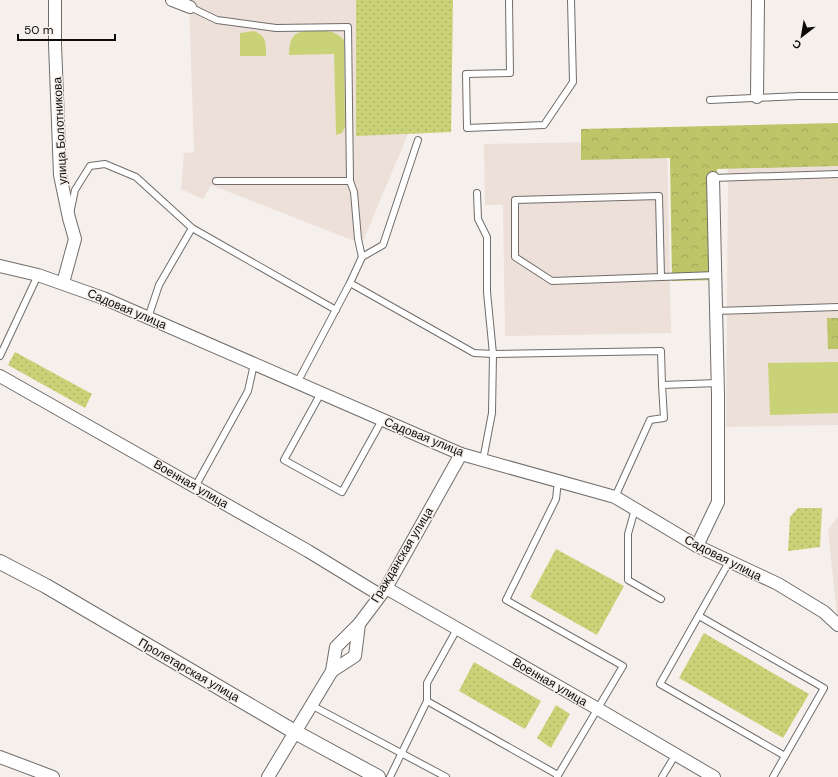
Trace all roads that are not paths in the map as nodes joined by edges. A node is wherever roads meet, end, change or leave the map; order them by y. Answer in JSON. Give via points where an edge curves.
{"nodes":[{"id":1,"x":55,"y":0,"type":"edge"},
{"id":2,"x":172,"y":0,"type":"edge"},
{"id":3,"x":509,"y":0,"type":"edge"},
{"id":4,"x":571,"y":0,"type":"edge"},
{"id":5,"x":758,"y":0,"type":"edge"},
{"id":6,"x":190,"y":7,"type":"joint"},
{"id":7,"x":838,"y":96,"type":"edge"},
{"id":8,"x":757,"y":98,"type":"junction"},
{"id":9,"x":710,"y":100,"type":"dead end"},
{"id":10,"x":418,"y":140,"type":"dead end"},
{"id":11,"x":838,"y":174,"type":"edge"},
{"id":12,"x":713,"y":178,"type":"joint"},
{"id":13,"x":216,"y":180,"type":"dead end"},
{"id":14,"x":350,"y":181,"type":"junction"},
{"id":15,"x":477,"y":193,"type":"dead end"},
{"id":16,"x":69,"y":218,"type":"junction"},
{"id":17,"x":192,"y":228,"type":"junction"},
{"id":18,"x":362,"y":257,"type":"junction"},
{"id":19,"x":0,"y":266,"type":"edge"},
{"id":20,"x":38,"y":275,"type":"junction"},
{"id":21,"x":716,"y":275,"type":"junction"},
{"id":22,"x":661,"y":277,"type":"junction"},
{"id":23,"x":350,"y":283,"type":"junction"},
{"id":24,"x":63,"y":284,"type":"junction"},
{"id":25,"x":838,"y":307,"type":"edge"},
{"id":26,"x":336,"y":310,"type":"junction"},
{"id":27,"x":715,"y":312,"type":"junction"},
{"id":28,"x":148,"y":318,"type":"junction"},
{"id":29,"x":493,"y":354,"type":"junction"},
{"id":30,"x":0,"y":356,"type":"edge"},
{"id":31,"x":254,"y":364,"type":"junction"},
{"id":32,"x":0,"y":376,"type":"edge"},
{"id":33,"x":297,"y":382,"type":"junction"},
{"id":34,"x":718,"y":383,"type":"junction"},
{"id":35,"x":662,"y":385,"type":"junction"},
{"id":36,"x":321,"y":393,"type":"junction"},
{"id":37,"x":382,"y":420,"type":"junction"},
{"id":38,"x":461,"y":454,"type":"junction"},
{"id":39,"x":483,"y":460,"type":"junction"},
{"id":40,"x":558,"y":481,"type":"junction"},
{"id":41,"x":195,"y":487,"type":"junction"},
{"id":42,"x":615,"y":497,"type":"junction"},
{"id":43,"x":635,"y":509,"type":"junction"},
{"id":44,"x":697,"y":546,"type":"junction"},
{"id":45,"x":0,"y":562,"type":"edge"},
{"id":46,"x":729,"y":562,"type":"junction"},
{"id":47,"x":383,"y":591,"type":"junction"},
{"id":48,"x":661,"y":599,"type":"dead end"},
{"id":49,"x":698,"y":616,"type":"junction"},
{"id":50,"x":359,"y":624,"type":"junction"},
{"id":51,"x":838,"y":625,"type":"edge"},
{"id":52,"x":457,"y":629,"type":"junction"},
{"id":53,"x":332,"y":671,"type":"junction"},
{"id":54,"x":427,"y":701,"type":"junction"},
{"id":55,"x":311,"y":705,"type":"junction"},
{"id":56,"x":598,"y":709,"type":"junction"},
{"id":57,"x":295,"y":732,"type":"junction"},
{"id":58,"x":402,"y":753,"type":"junction"},
{"id":59,"x":676,"y":754,"type":"junction"},
{"id":60,"x":785,"y":756,"type":"junction"},
{"id":61,"x":0,"y":757,"type":"edge"},
{"id":62,"x":557,"y":776,"type":"edge"},
{"id":63,"x":53,"y":777,"type":"edge"},
{"id":64,"x":268,"y":777,"type":"edge"},
{"id":65,"x":378,"y":777,"type":"edge"},
{"id":66,"x":390,"y":777,"type":"edge"},
{"id":67,"x":446,"y":777,"type":"edge"},
{"id":68,"x":662,"y":777,"type":"edge"},
{"id":69,"x":714,"y":777,"type":"edge"},
{"id":70,"x":772,"y":777,"type":"edge"}],
"edges":[{"from":1,"to":16,"type":"street","name":"улица Болотникова","via":[[60,175]]},
{"from":2,"to":6,"type":"street"},
{"from":3,"to":4,"type":"lane","via":[[510,73],[466,74],[467,128],[544,125],[573,82]]},
{"from":5,"to":8,"type":"street"},
{"from":6,"to":14,"type":"lane","via":[[217,20],[269,27],[348,27]]},
{"from":7,"to":8,"type":"lane"},
{"from":8,"to":9,"type":"lane"},
{"from":10,"to":18,"type":"lane","via":[[383,245]]},
{"from":11,"to":12,"type":"lane"},
{"from":12,"to":21,"type":"street"},
{"from":13,"to":14,"type":"lane"},
{"from":14,"to":18,"type":"lane","via":[[354,192]]},
{"from":15,"to":29,"type":"lane","via":[[478,219],[487,237],[487,292]]},
{"from":16,"to":17,"type":"lane","via":[[75,190],[90,166],[105,164],[136,177]]},
{"from":16,"to":24,"type":"street","name":"улица Болотникова","via":[[75,239]]},
{"from":17,"to":26,"type":"lane"},
{"from":17,"to":28,"type":"lane","via":[[159,286]]},
{"from":18,"to":23,"type":"lane"},
{"from":19,"to":20,"type":"street","name":"Садовая улица"},
{"from":20,"to":24,"type":"street","name":"Садовая улица"},
{"from":20,"to":30,"type":"lane"},
{"from":21,"to":22,"type":"lane"},
{"from":21,"to":27,"type":"street"},
{"from":22,"to":22,"type":"lane","via":[[552,281],[515,257],[515,200],[659,196]]},
{"from":23,"to":26,"type":"lane"},
{"from":23,"to":29,"type":"lane","via":[[474,353]]},
{"from":24,"to":28,"type":"street","name":"Садовая улица"},
{"from":25,"to":27,"type":"lane"},
{"from":26,"to":33,"type":"lane"},
{"from":27,"to":34,"type":"street"},
{"from":28,"to":31,"type":"street","name":"Садовая улица"},
{"from":29,"to":35,"type":"lane","via":[[661,351]]},
{"from":29,"to":39,"type":"lane","via":[[492,413]]},
{"from":31,"to":33,"type":"street","name":"Садовая улица"},
{"from":31,"to":41,"type":"lane","via":[[248,391]]},
{"from":32,"to":41,"type":"street","name":"Военная улица"},
{"from":33,"to":36,"type":"street","name":"Садовая улица"},
{"from":34,"to":35,"type":"lane"},
{"from":34,"to":44,"type":"street","via":[[718,502]]},
{"from":35,"to":42,"type":"lane","via":[[664,418],[650,420]]},
{"from":36,"to":37,"type":"street","name":"Садовая улица"},
{"from":36,"to":37,"type":"lane","via":[[284,460],[342,492]]},
{"from":37,"to":38,"type":"street","name":"Садовая улица"},
{"from":38,"to":39,"type":"street","name":"Садовая улица"},
{"from":38,"to":47,"type":"street","name":"Гражданская улица"},
{"from":39,"to":40,"type":"street","name":"Садовая улица"},
{"from":40,"to":42,"type":"street","name":"Садовая улица"},
{"from":40,"to":56,"type":"lane","via":[[556,499],[506,600],[623,666]]},
{"from":41,"to":47,"type":"street","name":"Военная улица"},
{"from":42,"to":43,"type":"street","name":"Садовая улица"},
{"from":43,"to":44,"type":"street","name":"Садовая улица"},
{"from":43,"to":48,"type":"lane","via":[[628,534],[628,580]]},
{"from":44,"to":46,"type":"street","name":"Садовая улица"},
{"from":45,"to":57,"type":"street","name":"Пролетарская улица","via":[[46,586]]},
{"from":46,"to":49,"type":"lane"},
{"from":46,"to":51,"type":"street","name":"Садовая улица","via":[[778,584],[824,612]]},
{"from":47,"to":50,"type":"street","name":"Гражданская улица"},
{"from":47,"to":52,"type":"street","name":"Военная улица"},
{"from":49,"to":60,"type":"lane","via":[[660,684]]},
{"from":49,"to":60,"type":"lane","via":[[824,688]]},
{"from":50,"to":53,"type":"street","name":"Гражданская улица","via":[[336,647]]},
{"from":50,"to":53,"type":"street","via":[[355,656]]},
{"from":52,"to":54,"type":"lane","via":[[427,683]]},
{"from":52,"to":56,"type":"street","name":"Военная улица"},
{"from":53,"to":55,"type":"street","name":"Гражданская улица"},
{"from":54,"to":58,"type":"lane"},
{"from":54,"to":62,"type":"lane"},
{"from":55,"to":57,"type":"street","name":"Гражданская улица"},
{"from":55,"to":58,"type":"lane"},
{"from":56,"to":59,"type":"street","name":"Военная улица"},
{"from":56,"to":62,"type":"lane"},
{"from":57,"to":64,"type":"street","name":"Гражданская улица"},
{"from":57,"to":65,"type":"street","name":"Пролетарская улица"},
{"from":58,"to":66,"type":"lane"},
{"from":58,"to":67,"type":"lane"},
{"from":59,"to":68,"type":"lane"},
{"from":59,"to":69,"type":"street","name":"Военная улица"},
{"from":60,"to":70,"type":"lane"},
{"from":61,"to":63,"type":"street"}]}
